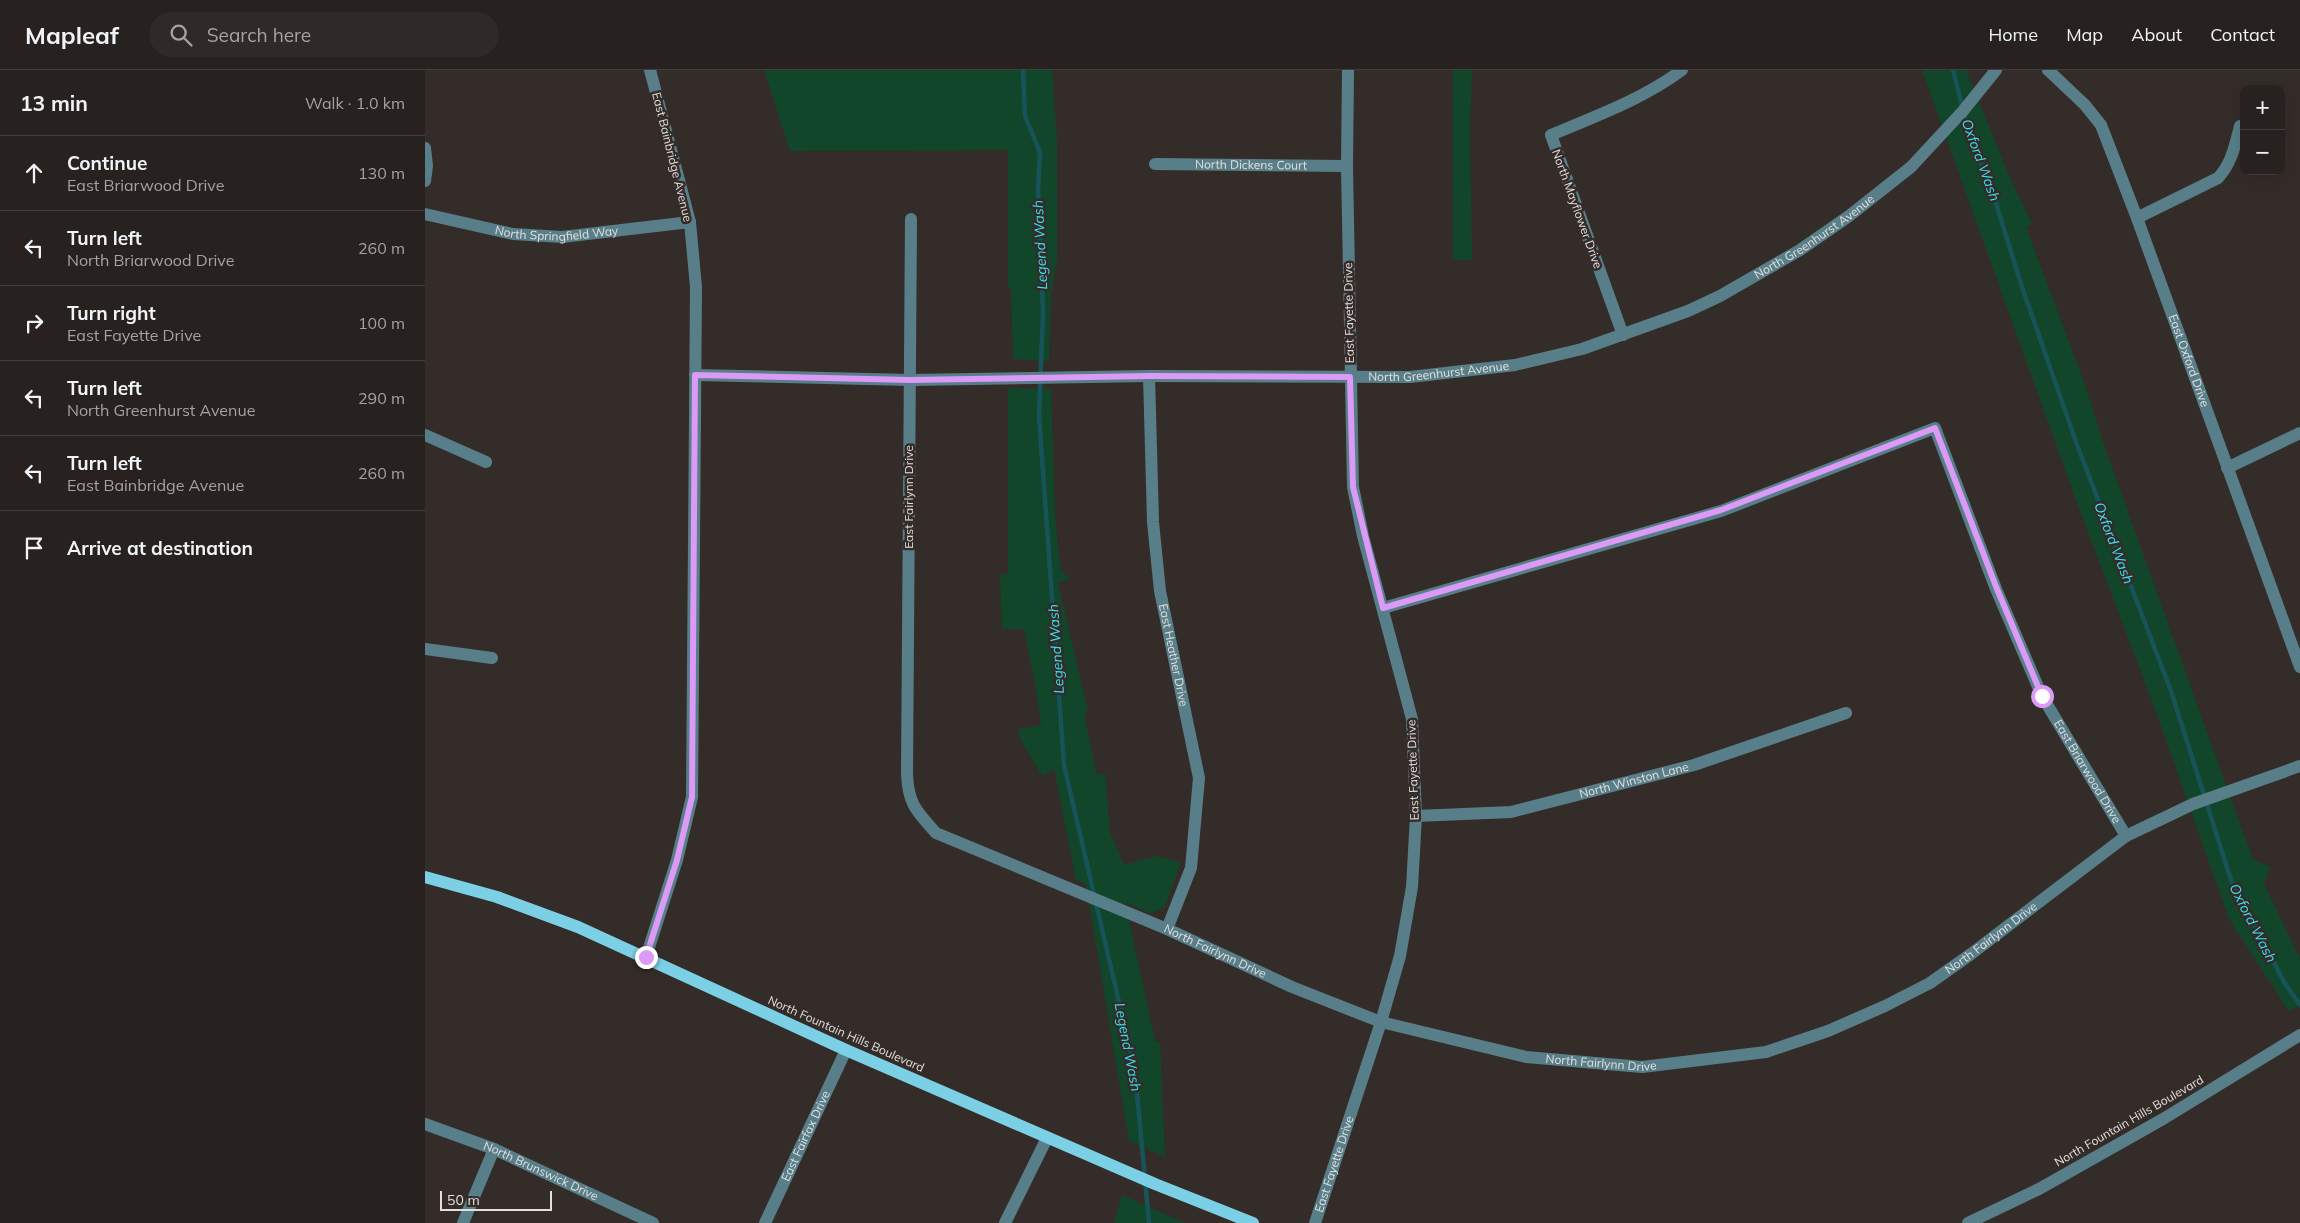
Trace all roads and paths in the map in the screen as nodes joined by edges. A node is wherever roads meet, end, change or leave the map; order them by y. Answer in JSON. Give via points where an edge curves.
{"nodes":[{"id":1,"x":650,"y":70,"type":"edge"},
{"id":2,"x":1348,"y":70,"type":"edge"},
{"id":3,"x":1682,"y":70,"type":"edge"},
{"id":4,"x":1996,"y":70,"type":"edge"},
{"id":5,"x":2048,"y":70,"type":"edge"},
{"id":6,"x":2240,"y":126,"type":"dead end"},
{"id":7,"x":425,"y":148,"type":"edge"},
{"id":8,"x":1155,"y":164,"type":"dead end"},
{"id":9,"x":1347,"y":166,"type":"junction"},
{"id":10,"x":425,"y":181,"type":"edge"},
{"id":11,"x":425,"y":214,"type":"edge"},
{"id":12,"x":2137,"y":218,"type":"junction"},
{"id":13,"x":911,"y":219,"type":"dead end"},
{"id":14,"x":689,"y":222,"type":"junction"},
{"id":15,"x":1623,"y":335,"type":"junction"},
{"id":16,"x":695,"y":375,"type":"junction"},
{"id":17,"x":1149,"y":376,"type":"junction"},
{"id":18,"x":1350,"y":377,"type":"junction"},
{"id":19,"x":910,"y":380,"type":"junction"},
{"id":20,"x":2300,"y":433,"type":"edge"},
{"id":21,"x":425,"y":435,"type":"edge"},
{"id":22,"x":486,"y":462,"type":"dead end"},
{"id":23,"x":2227,"y":468,"type":"junction"},
{"id":24,"x":1383,"y":608,"type":"junction"},
{"id":25,"x":425,"y":649,"type":"edge"},
{"id":26,"x":2298,"y":654,"type":"edge"},
{"id":27,"x":491,"y":658,"type":"dead end"},
{"id":28,"x":2300,"y":667,"type":"edge"},
{"id":29,"x":1846,"y":713,"type":"dead end"},
{"id":30,"x":2300,"y":766,"type":"edge"},
{"id":31,"x":907,"y":774,"type":"joint"},
{"id":32,"x":1416,"y":816,"type":"junction"},
{"id":33,"x":2127,"y":836,"type":"junction"},
{"id":34,"x":425,"y":877,"type":"edge"},
{"id":35,"x":1167,"y":929,"type":"junction"},
{"id":36,"x":646,"y":957,"type":"junction"},
{"id":37,"x":1381,"y":1022,"type":"junction"},
{"id":38,"x":2300,"y":1036,"type":"edge"},
{"id":39,"x":846,"y":1050,"type":"junction"},
{"id":40,"x":425,"y":1124,"type":"edge"},
{"id":41,"x":1047,"y":1138,"type":"junction"},
{"id":42,"x":494,"y":1149,"type":"junction"},
{"id":43,"x":463,"y":1223,"type":"edge"},
{"id":44,"x":653,"y":1223,"type":"edge"},
{"id":45,"x":765,"y":1223,"type":"edge"},
{"id":46,"x":1005,"y":1223,"type":"edge"},
{"id":47,"x":1253,"y":1223,"type":"edge"},
{"id":48,"x":1315,"y":1223,"type":"edge"},
{"id":49,"x":1969,"y":1223,"type":"edge"}],
"edges":[{"from":1,"to":14,"type":"street","name":"East Bainbridge Avenue"},
{"from":2,"to":9,"type":"street","name":"East Fayette Drive"},
{"from":3,"to":15,"type":"street","name":"North Mayflower Drive","via":[[1616,108],[1551,136]]},
{"from":4,"to":15,"type":"street","name":"North Greenhurst Avenue","via":[[1911,167],[1849,216],[1801,250],[1720,296]]},
{"from":5,"to":12,"type":"street","name":"East Oxford Drive","via":[[2101,125]]},
{"from":6,"to":12,"type":"street","via":[[2233,154],[2218,178]]},
{"from":7,"to":10,"type":"street"},
{"from":8,"to":9,"type":"street","name":"North Dickens Court"},
{"from":9,"to":18,"type":"street","name":"East Fayette Drive"},
{"from":11,"to":14,"type":"street","name":"North Springfield Way","via":[[513,234],[563,237]]},
{"from":12,"to":23,"type":"street","name":"East Oxford Drive"},
{"from":13,"to":19,"type":"street","name":"East Fairlynn Drive"},
{"from":14,"to":16,"type":"street","name":"East Bainbridge Avenue","via":[[696,287]]},
{"from":15,"to":18,"type":"street","name":"North Greenhurst Avenue","via":[[1582,350],[1515,365],[1410,377]]},
{"from":16,"to":19,"type":"street","name":"North Greenhurst Avenue"},
{"from":16,"to":36,"type":"street","name":"East Bainbridge Avenue","via":[[692,797],[677,860]]},
{"from":17,"to":18,"type":"street","name":"North Greenhurst Avenue"},
{"from":17,"to":19,"type":"street","name":"North Greenhurst Avenue"},
{"from":17,"to":35,"type":"street","name":"East Heather Drive","via":[[1153,522],[1161,592],[1199,778],[1191,868]]},
{"from":18,"to":24,"type":"street","name":"East Fayette Drive","via":[[1353,487]]},
{"from":19,"to":31,"type":"street","name":"East Fairlynn Drive"},
{"from":20,"to":23,"type":"street"},
{"from":21,"to":22,"type":"street"},
{"from":23,"to":26,"type":"street","name":"East Oxford Drive"},
{"from":24,"to":32,"type":"street","name":"East Fayette Drive","via":[[1413,719]]},
{"from":24,"to":33,"type":"street","name":"East Briarwood Drive","via":[[1721,510],[1935,428],[2042,696]]},
{"from":25,"to":27,"type":"street"},
{"from":26,"to":28,"type":"street","name":"East Oxford Drive"},
{"from":29,"to":32,"type":"street","name":"North Winston Lane","via":[[1694,765],[1511,812]]},
{"from":30,"to":33,"type":"street","name":"North Fairlynn Drive","via":[[2193,804]]},
{"from":31,"to":35,"type":"street","name":"North Fairlynn Drive","via":[[908,794],[936,833]]},
{"from":32,"to":37,"type":"street","name":"East Fayette Drive","via":[[1412,887],[1400,956]]},
{"from":33,"to":37,"type":"street","name":"North Fairlynn Drive","via":[[1929,983],[1828,1031],[1765,1052],[1642,1067],[1526,1057]]},
{"from":34,"to":36,"type":"main road","name":"North Fountain Hills Boulevard","via":[[497,897]]},
{"from":35,"to":37,"type":"street","name":"North Fairlynn Drive","via":[[1292,987]]},
{"from":36,"to":39,"type":"main road","name":"North Fountain Hills Boulevard"},
{"from":37,"to":48,"type":"street","name":"East Fayette Drive"},
{"from":38,"to":49,"type":"street","name":"North Fountain Hills Boulevard","via":[[2155,1124],[2039,1189]]},
{"from":39,"to":41,"type":"main road","name":"North Fountain Hills Boulevard"},
{"from":39,"to":45,"type":"street","name":"East Fairfax Drive"},
{"from":40,"to":42,"type":"street","name":"North Brunswick Drive"},
{"from":41,"to":46,"type":"street"},
{"from":41,"to":47,"type":"main road","name":"North Fountain Hills Boulevard"},
{"from":42,"to":43,"type":"street"},
{"from":42,"to":44,"type":"street","name":"North Brunswick Drive"}]}
